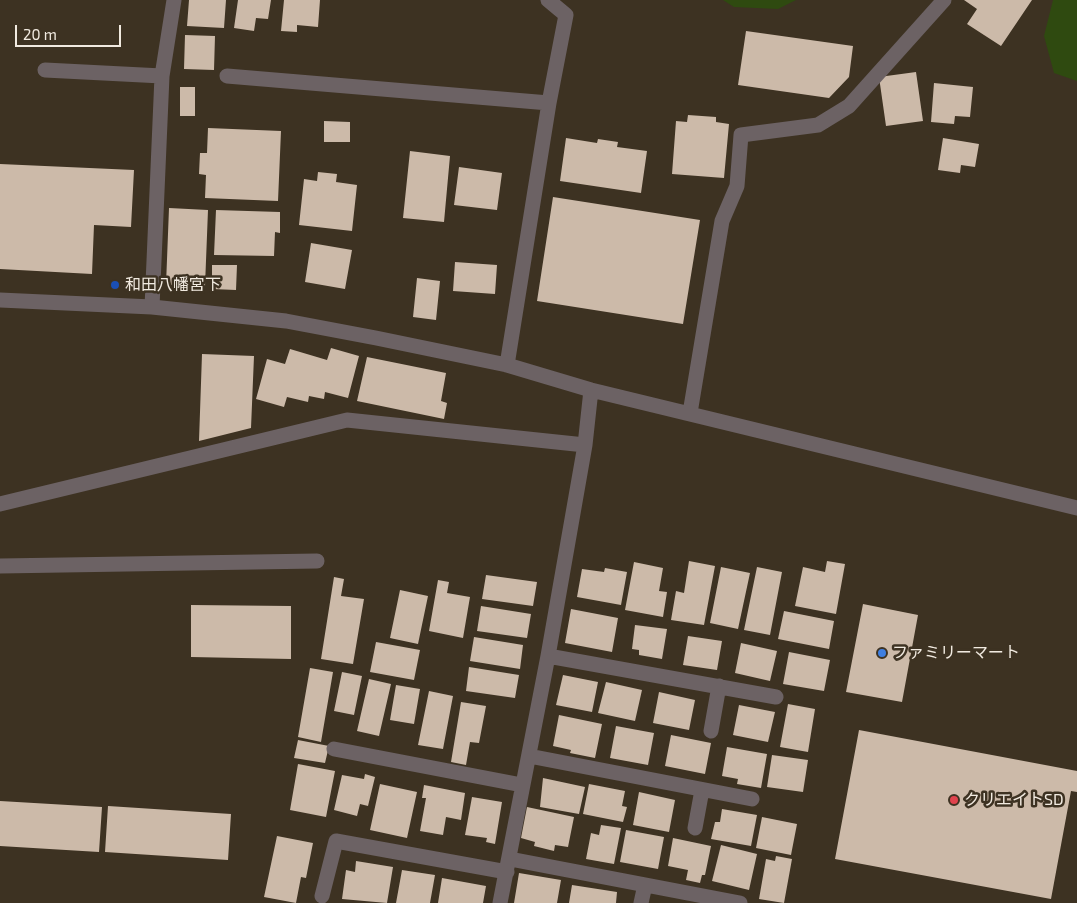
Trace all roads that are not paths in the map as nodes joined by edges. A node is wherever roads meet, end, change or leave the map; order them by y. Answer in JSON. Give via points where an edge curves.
{"nodes":[{"id":1,"x":174,"y":0,"type":"edge"},
{"id":2,"x":548,"y":0,"type":"edge"},
{"id":3,"x":944,"y":0,"type":"edge"},
{"id":4,"x":45,"y":70,"type":"dead end"},
{"id":5,"x":162,"y":76,"type":"junction"},
{"id":6,"x":227,"y":76,"type":"dead end"},
{"id":7,"x":549,"y":104,"type":"junction"},
{"id":8,"x":0,"y":300,"type":"edge"},
{"id":9,"x":152,"y":307,"type":"junction"},
{"id":10,"x":508,"y":365,"type":"junction"},
{"id":11,"x":591,"y":390,"type":"junction"},
{"id":12,"x":690,"y":413,"type":"junction"},
{"id":13,"x":585,"y":445,"type":"junction"},
{"id":14,"x":0,"y":504,"type":"edge"},
{"id":15,"x":1077,"y":508,"type":"edge"},
{"id":16,"x":317,"y":561,"type":"dead end"},
{"id":17,"x":0,"y":566,"type":"edge"},
{"id":18,"x":548,"y":656,"type":"junction"},
{"id":19,"x":720,"y":686,"type":"junction"},
{"id":20,"x":776,"y":696,"type":"dead end"},
{"id":21,"x":711,"y":731,"type":"dead end"},
{"id":22,"x":334,"y":749,"type":"dead end"},
{"id":23,"x":529,"y":756,"type":"junction"},
{"id":24,"x":522,"y":785,"type":"junction"},
{"id":25,"x":702,"y":790,"type":"junction"},
{"id":26,"x":752,"y":799,"type":"dead end"},
{"id":27,"x":695,"y":828,"type":"dead end"},
{"id":28,"x":508,"y":866,"type":"junction"},
{"id":29,"x":645,"y":885,"type":"junction"},
{"id":30,"x":322,"y":896,"type":"dead end"},
{"id":31,"x":500,"y":903,"type":"edge"},
{"id":32,"x":641,"y":903,"type":"edge"},
{"id":33,"x":740,"y":903,"type":"edge"}],
"edges":[{"from":1,"to":5,"type":"street"},
{"from":2,"to":7,"type":"street","via":[[566,15]]},
{"from":3,"to":12,"type":"street","via":[[849,106],[818,125],[741,135],[737,186],[722,221]]},
{"from":4,"to":5,"type":"street"},
{"from":5,"to":9,"type":"street"},
{"from":6,"to":7,"type":"street"},
{"from":7,"to":10,"type":"street"},
{"from":8,"to":9,"type":"street"},
{"from":9,"to":10,"type":"street","via":[[286,321]]},
{"from":10,"to":11,"type":"street"},
{"from":11,"to":12,"type":"street"},
{"from":11,"to":13,"type":"street"},
{"from":12,"to":15,"type":"street"},
{"from":13,"to":14,"type":"street","via":[[347,420]]},
{"from":13,"to":18,"type":"street"},
{"from":16,"to":17,"type":"street"},
{"from":18,"to":19,"type":"street"},
{"from":18,"to":23,"type":"street"},
{"from":19,"to":20,"type":"street"},
{"from":19,"to":21,"type":"street"},
{"from":22,"to":24,"type":"street"},
{"from":23,"to":24,"type":"street"},
{"from":23,"to":25,"type":"street"},
{"from":24,"to":28,"type":"street"},
{"from":25,"to":26,"type":"street"},
{"from":25,"to":27,"type":"street"},
{"from":28,"to":29,"type":"street"},
{"from":28,"to":30,"type":"street","via":[[336,840]]},
{"from":28,"to":31,"type":"street"},
{"from":29,"to":32,"type":"street"},
{"from":29,"to":33,"type":"street"}]}
